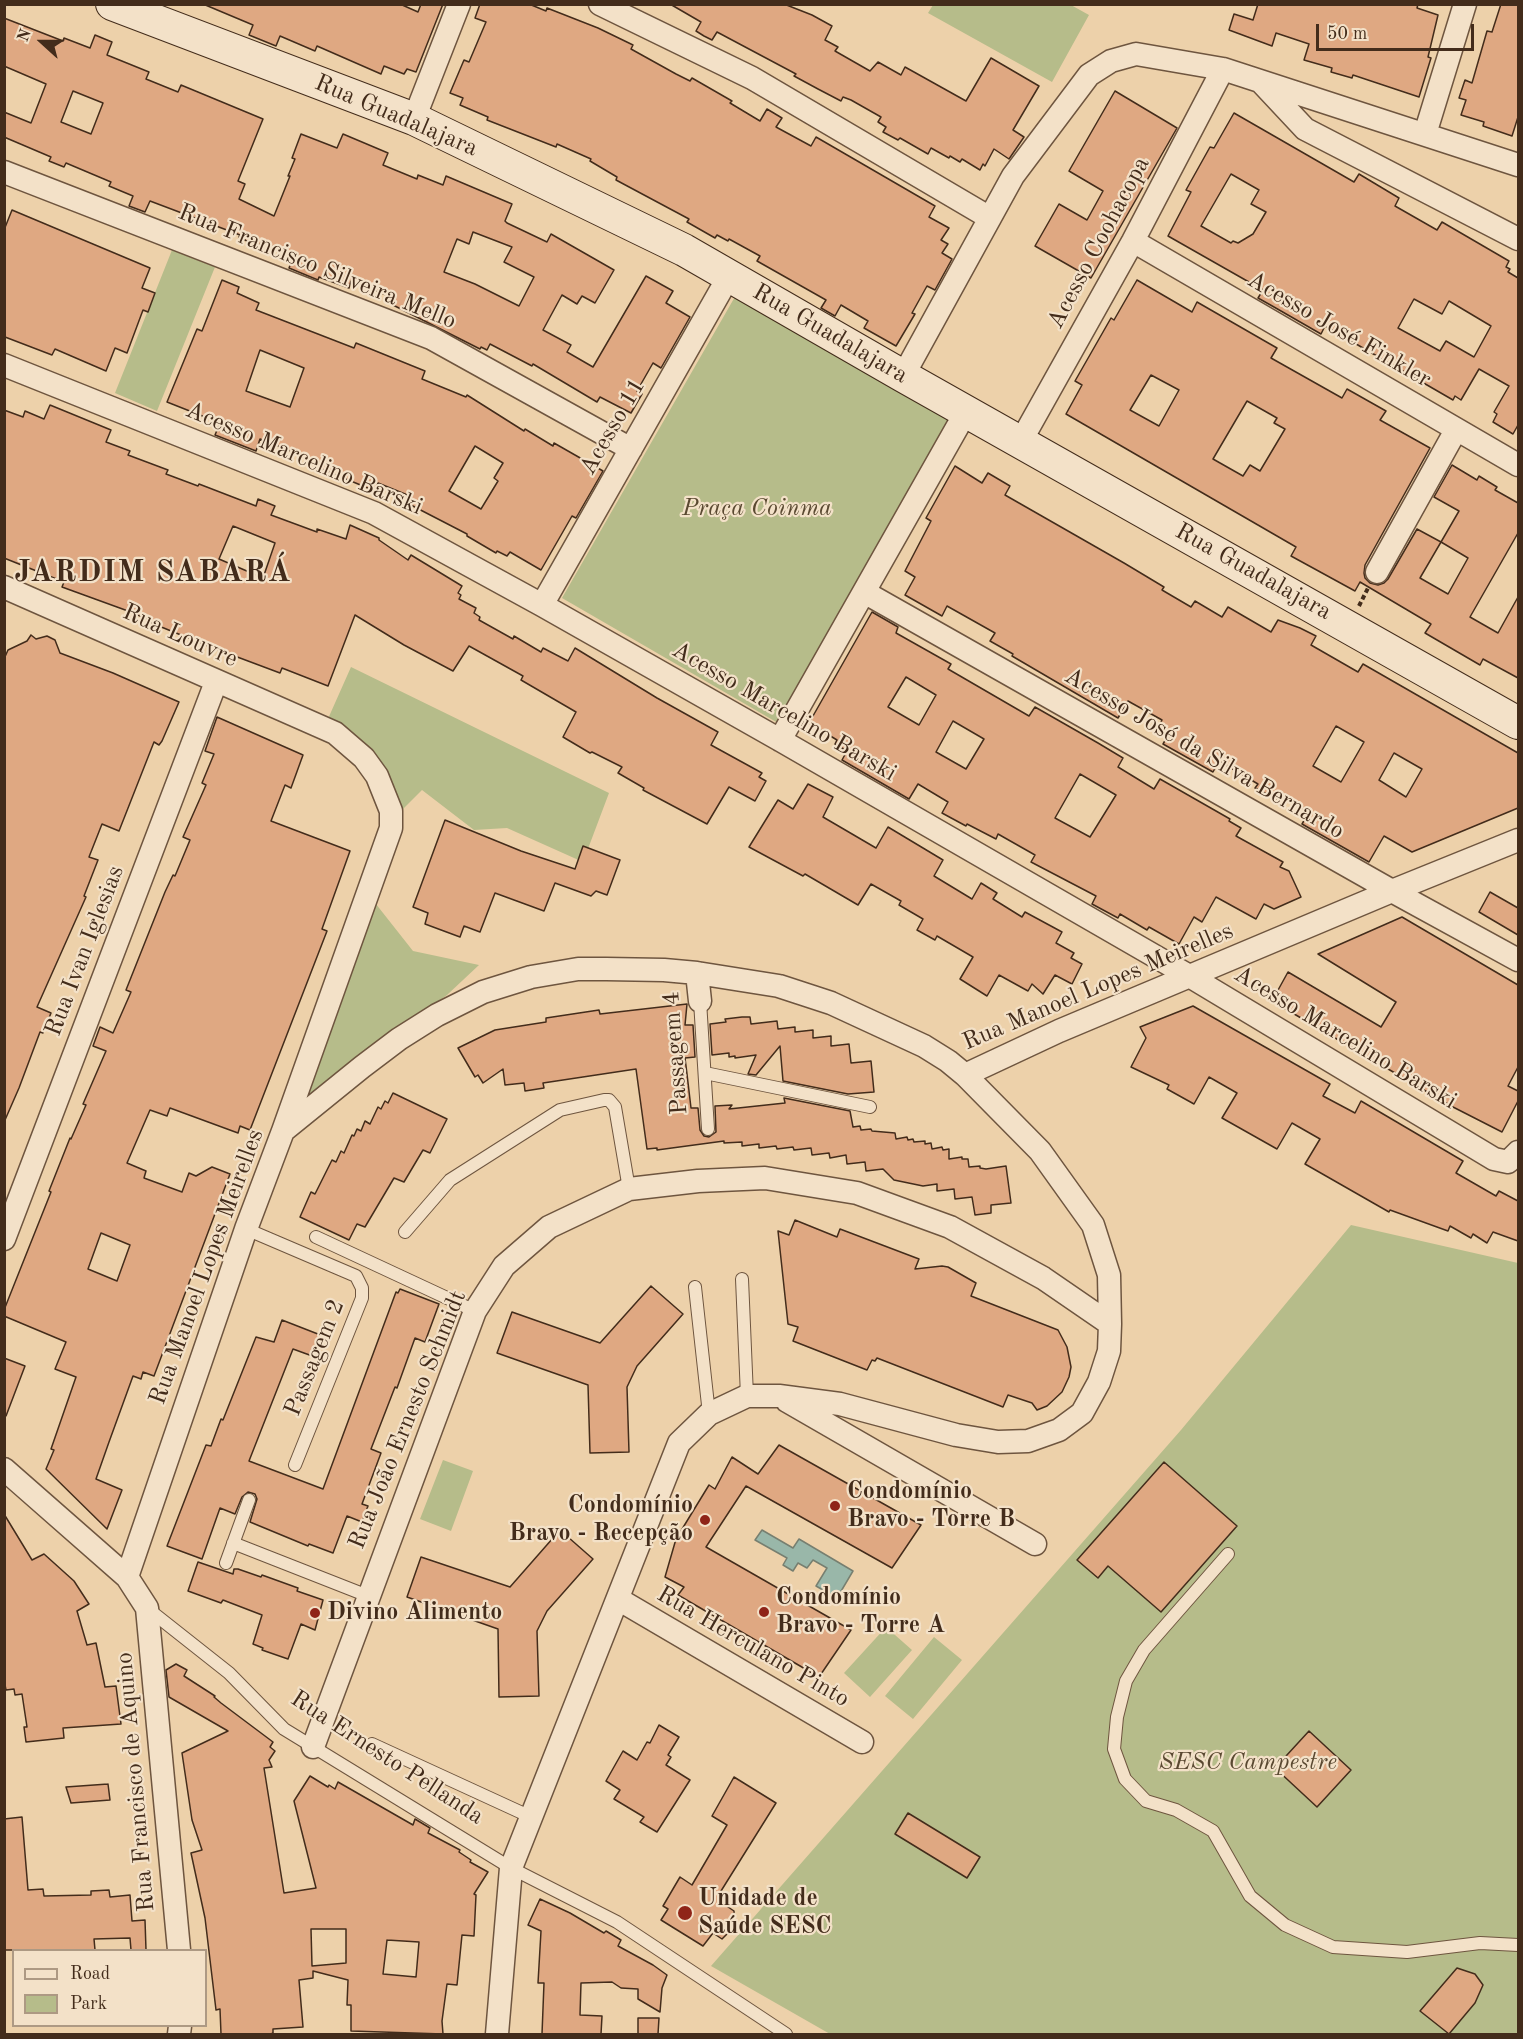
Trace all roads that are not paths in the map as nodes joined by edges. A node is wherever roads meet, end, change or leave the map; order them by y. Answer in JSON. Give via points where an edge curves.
{"nodes":[{"id":1,"x":112,"y":4,"type":"edge"},
{"id":2,"x":459,"y":4,"type":"edge"},
{"id":3,"x":600,"y":4,"type":"edge"},
{"id":4,"x":1465,"y":4,"type":"edge"},
{"id":5,"x":1223,"y":69,"type":"junction"},
{"id":6,"x":1259,"y":80,"type":"junction"},
{"id":7,"x":414,"y":119,"type":"junction"},
{"id":8,"x":1425,"y":134,"type":"junction"},
{"id":9,"x":1518,"y":165,"type":"edge"},
{"id":10,"x":4,"y":172,"type":"edge"},
{"id":11,"x":990,"y":218,"type":"junction"},
{"id":12,"x":1518,"y":239,"type":"edge"},
{"id":13,"x":1133,"y":241,"type":"junction"},
{"id":14,"x":729,"y":276,"type":"junction"},
{"id":15,"x":4,"y":365,"type":"edge"},
{"id":16,"x":903,"y":376,"type":"junction"},
{"id":17,"x":967,"y":411,"type":"junction"},
{"id":18,"x":1456,"y":430,"type":"junction"},
{"id":19,"x":1022,"y":441,"type":"junction"},
{"id":20,"x":631,"y":449,"type":"junction"},
{"id":21,"x":1518,"y":465,"type":"edge"},
{"id":22,"x":1377,"y":572,"type":"road end"},
{"id":23,"x":4,"y":587,"type":"edge"},
{"id":24,"x":864,"y":592,"type":"junction"},
{"id":25,"x":542,"y":605,"type":"junction"},
{"id":26,"x":216,"y":682,"type":"junction"},
{"id":27,"x":1518,"y":723,"type":"edge"},
{"id":28,"x":780,"y":740,"type":"junction"},
{"id":29,"x":1518,"y":840,"type":"edge"},
{"id":30,"x":1392,"y":891,"type":"junction"},
{"id":31,"x":1518,"y":960,"type":"edge"},
{"id":32,"x":697,"y":973,"type":"junction"},
{"id":33,"x":1191,"y":977,"type":"junction"},
{"id":34,"x":700,"y":1001,"type":"joint"},
{"id":35,"x":705,"y":1073,"type":"junction"},
{"id":36,"x":965,"y":1075,"type":"junction"},
{"id":37,"x":870,"y":1107,"type":"dead end"},
{"id":38,"x":708,"y":1129,"type":"dead end"},
{"id":39,"x":283,"y":1131,"type":"junction"},
{"id":40,"x":1513,"y":1157,"type":"edge"},
{"id":41,"x":629,"y":1189,"type":"junction"},
{"id":42,"x":246,"y":1229,"type":"junction"},
{"id":43,"x":405,"y":1232,"type":"dead end"},
{"id":44,"x":316,"y":1237,"type":"dead end"},
{"id":45,"x":4,"y":1239,"type":"edge"},
{"id":46,"x":742,"y":1279,"type":"dead end"},
{"id":47,"x":696,"y":1287,"type":"dead end"},
{"id":48,"x":475,"y":1311,"type":"junction"},
{"id":49,"x":1110,"y":1324,"type":"junction"},
{"id":50,"x":747,"y":1396,"type":"junction"},
{"id":51,"x":779,"y":1396,"type":"junction"},
{"id":52,"x":709,"y":1414,"type":"junction"},
{"id":53,"x":295,"y":1465,"type":"dead end"},
{"id":54,"x":4,"y":1469,"type":"edge"},
{"id":55,"x":249,"y":1500,"type":"dead end"},
{"id":56,"x":234,"y":1543,"type":"junction"},
{"id":57,"x":1035,"y":1544,"type":"dead end"},
{"id":58,"x":1228,"y":1554,"type":"dead end"},
{"id":59,"x":226,"y":1563,"type":"dead end"},
{"id":60,"x":127,"y":1577,"type":"junction"},
{"id":61,"x":368,"y":1596,"type":"junction"},
{"id":62,"x":618,"y":1599,"type":"junction"},
{"id":63,"x":147,"y":1608,"type":"junction"},
{"id":64,"x":862,"y":1742,"type":"dead end"},
{"id":65,"x":372,"y":1744,"type":"dead end"},
{"id":66,"x":313,"y":1747,"type":"junction"},
{"id":67,"x":531,"y":1817,"type":"junction"},
{"id":68,"x":510,"y":1868,"type":"junction"},
{"id":69,"x":1518,"y":1945,"type":"edge"},
{"id":70,"x":179,"y":1949,"type":"edge"},
{"id":71,"x":497,"y":2034,"type":"edge"},
{"id":72,"x":786,"y":2034,"type":"edge"}],
"edges":[{"from":1,"to":7,"type":"main road","name":"Rua Guadalajara"},
{"from":2,"to":7,"type":"street"},
{"from":3,"to":11,"type":"street","via":[[752,78]]},
{"from":4,"to":8,"type":"street"},
{"from":5,"to":6,"type":"street"},
{"from":5,"to":11,"type":"street","via":[[1136,54],[1103,65],[1089,75],[1034,148]]},
{"from":5,"to":13,"type":"street","name":"Acesso Coohacopa"},
{"from":6,"to":8,"type":"street"},
{"from":6,"to":12,"type":"street","via":[[1305,129]]},
{"from":7,"to":14,"type":"main road","name":"Rua Guadalajara","via":[[684,250]]},
{"from":8,"to":9,"type":"street"},
{"from":10,"to":20,"type":"street","name":"Rua Francisco Silveira Mello","via":[[431,338]]},
{"from":11,"to":16,"type":"street"},
{"from":13,"to":18,"type":"street","name":"Acesso José Finkler"},
{"from":13,"to":19,"type":"street","name":"Acesso Coohacopa"},
{"from":14,"to":16,"type":"main road","name":"Rua Guadalajara"},
{"from":14,"to":20,"type":"street","name":"Acesso 11"},
{"from":15,"to":25,"type":"street","name":"Acesso Marcelino Barski","via":[[374,513]]},
{"from":16,"to":17,"type":"main road","name":"Rua Guadalajara"},
{"from":17,"to":19,"type":"main road","name":"Rua Guadalajara"},
{"from":17,"to":24,"type":"street"},
{"from":18,"to":21,"type":"street","name":"Acesso José Finkler"},
{"from":18,"to":22,"type":"street"},
{"from":19,"to":27,"type":"main road","name":"Rua Guadalajara"},
{"from":20,"to":25,"type":"street","name":"Acesso 11"},
{"from":23,"to":26,"type":"street","name":"Rua Louvre"},
{"from":24,"to":28,"type":"street"},
{"from":24,"to":30,"type":"street","name":"Acesso José da Silva Bernardo"},
{"from":25,"to":28,"type":"street","name":"Acesso Marcelino Barski"},
{"from":26,"to":39,"type":"street","name":"Rua Louvre","via":[[335,733],[364,758],[377,776],[391,812],[391,828]]},
{"from":26,"to":45,"type":"street","name":"Rua Ivan Iglesias"},
{"from":28,"to":33,"type":"street","name":"Acesso Marcelino Barski"},
{"from":29,"to":30,"type":"street","name":"Rua Manoel Lopes Meirelles"},
{"from":30,"to":31,"type":"street","name":"Acesso José da Silva Bernardo"},
{"from":30,"to":33,"type":"street","name":"Rua Manoel Lopes Meirelles"},
{"from":32,"to":34,"type":"street","name":"Passagem 4"},
{"from":32,"to":36,"type":"street","name":"Rua Manoel Lopes Meirelles","via":[[779,986],[831,1003],[924,1046]]},
{"from":32,"to":39,"type":"street","name":"Rua Manoel Lopes Meirelles","via":[[578,969],[531,977],[483,992],[399,1039]]},
{"from":33,"to":36,"type":"street","name":"Rua Manoel Lopes Meirelles"},
{"from":33,"to":40,"type":"street","name":"Acesso Marcelino Barski","via":[[1494,1159]]},
{"from":34,"to":35,"type":"lane","name":"Passagem 4"},
{"from":35,"to":37,"type":"lane"},
{"from":35,"to":38,"type":"lane","name":"Passagem 4"},
{"from":36,"to":49,"type":"street","via":[[1040,1151],[1093,1225],[1109,1275]]},
{"from":39,"to":42,"type":"street","name":"Rua Manoel Lopes Meirelles"},
{"from":41,"to":43,"type":"lane","via":[[615,1107],[604,1100],[560,1110],[450,1180]]},
{"from":41,"to":48,"type":"street","name":"Rua João Ernesto Schmidt","via":[[549,1227],[504,1266]]},
{"from":41,"to":49,"type":"street","name":"Rua João Ernesto Schmidt","via":[[765,1178],[856,1193],[950,1227],[1043,1278]]},
{"from":42,"to":53,"type":"lane","name":"Passagem 2","via":[[356,1276],[362,1288],[362,1298]]},
{"from":42,"to":60,"type":"street","name":"Rua Manoel Lopes Meirelles"},
{"from":44,"to":48,"type":"lane"},
{"from":46,"to":50,"type":"lane"},
{"from":47,"to":52,"type":"lane"},
{"from":48,"to":61,"type":"street","name":"Rua João Ernesto Schmidt"},
{"from":49,"to":51,"type":"street","via":[[1109,1351],[1099,1383],[1082,1413],[1059,1430],[1028,1441],[998,1442],[956,1435],[840,1404]]},
{"from":50,"to":51,"type":"street"},
{"from":50,"to":52,"type":"street"},
{"from":51,"to":57,"type":"street"},
{"from":52,"to":62,"type":"street","via":[[679,1443]]},
{"from":54,"to":60,"type":"street","name":"Rua Ernesto Pellanda"},
{"from":55,"to":56,"type":"lane"},
{"from":56,"to":59,"type":"lane"},
{"from":56,"to":61,"type":"lane"},
{"from":58,"to":69,"type":"lane","via":[[1144,1650],[1126,1681],[1114,1749],[1125,1779],[1146,1801],[1176,1810],[1213,1831],[1250,1896],[1285,1924],[1332,1947],[1407,1952],[1480,1943]]},
{"from":60,"to":63,"type":"street","name":"Rua Ernesto Pellanda"},
{"from":61,"to":66,"type":"street","name":"Rua João Ernesto Schmidt"},
{"from":62,"to":64,"type":"street","name":"Rua Herculano Pinto"},
{"from":62,"to":67,"type":"street"},
{"from":63,"to":66,"type":"lane","name":"Rua Ernesto Pellanda","via":[[229,1673],[284,1729]]},
{"from":63,"to":70,"type":"street","name":"Rua Francisco de Aquino"},
{"from":65,"to":67,"type":"lane"},
{"from":66,"to":68,"type":"lane","name":"Rua Ernesto Pellanda"},
{"from":67,"to":68,"type":"street"},
{"from":68,"to":71,"type":"street"},
{"from":68,"to":72,"type":"lane","name":"Rua Ernesto Pellanda","via":[[617,1922]]}]}
